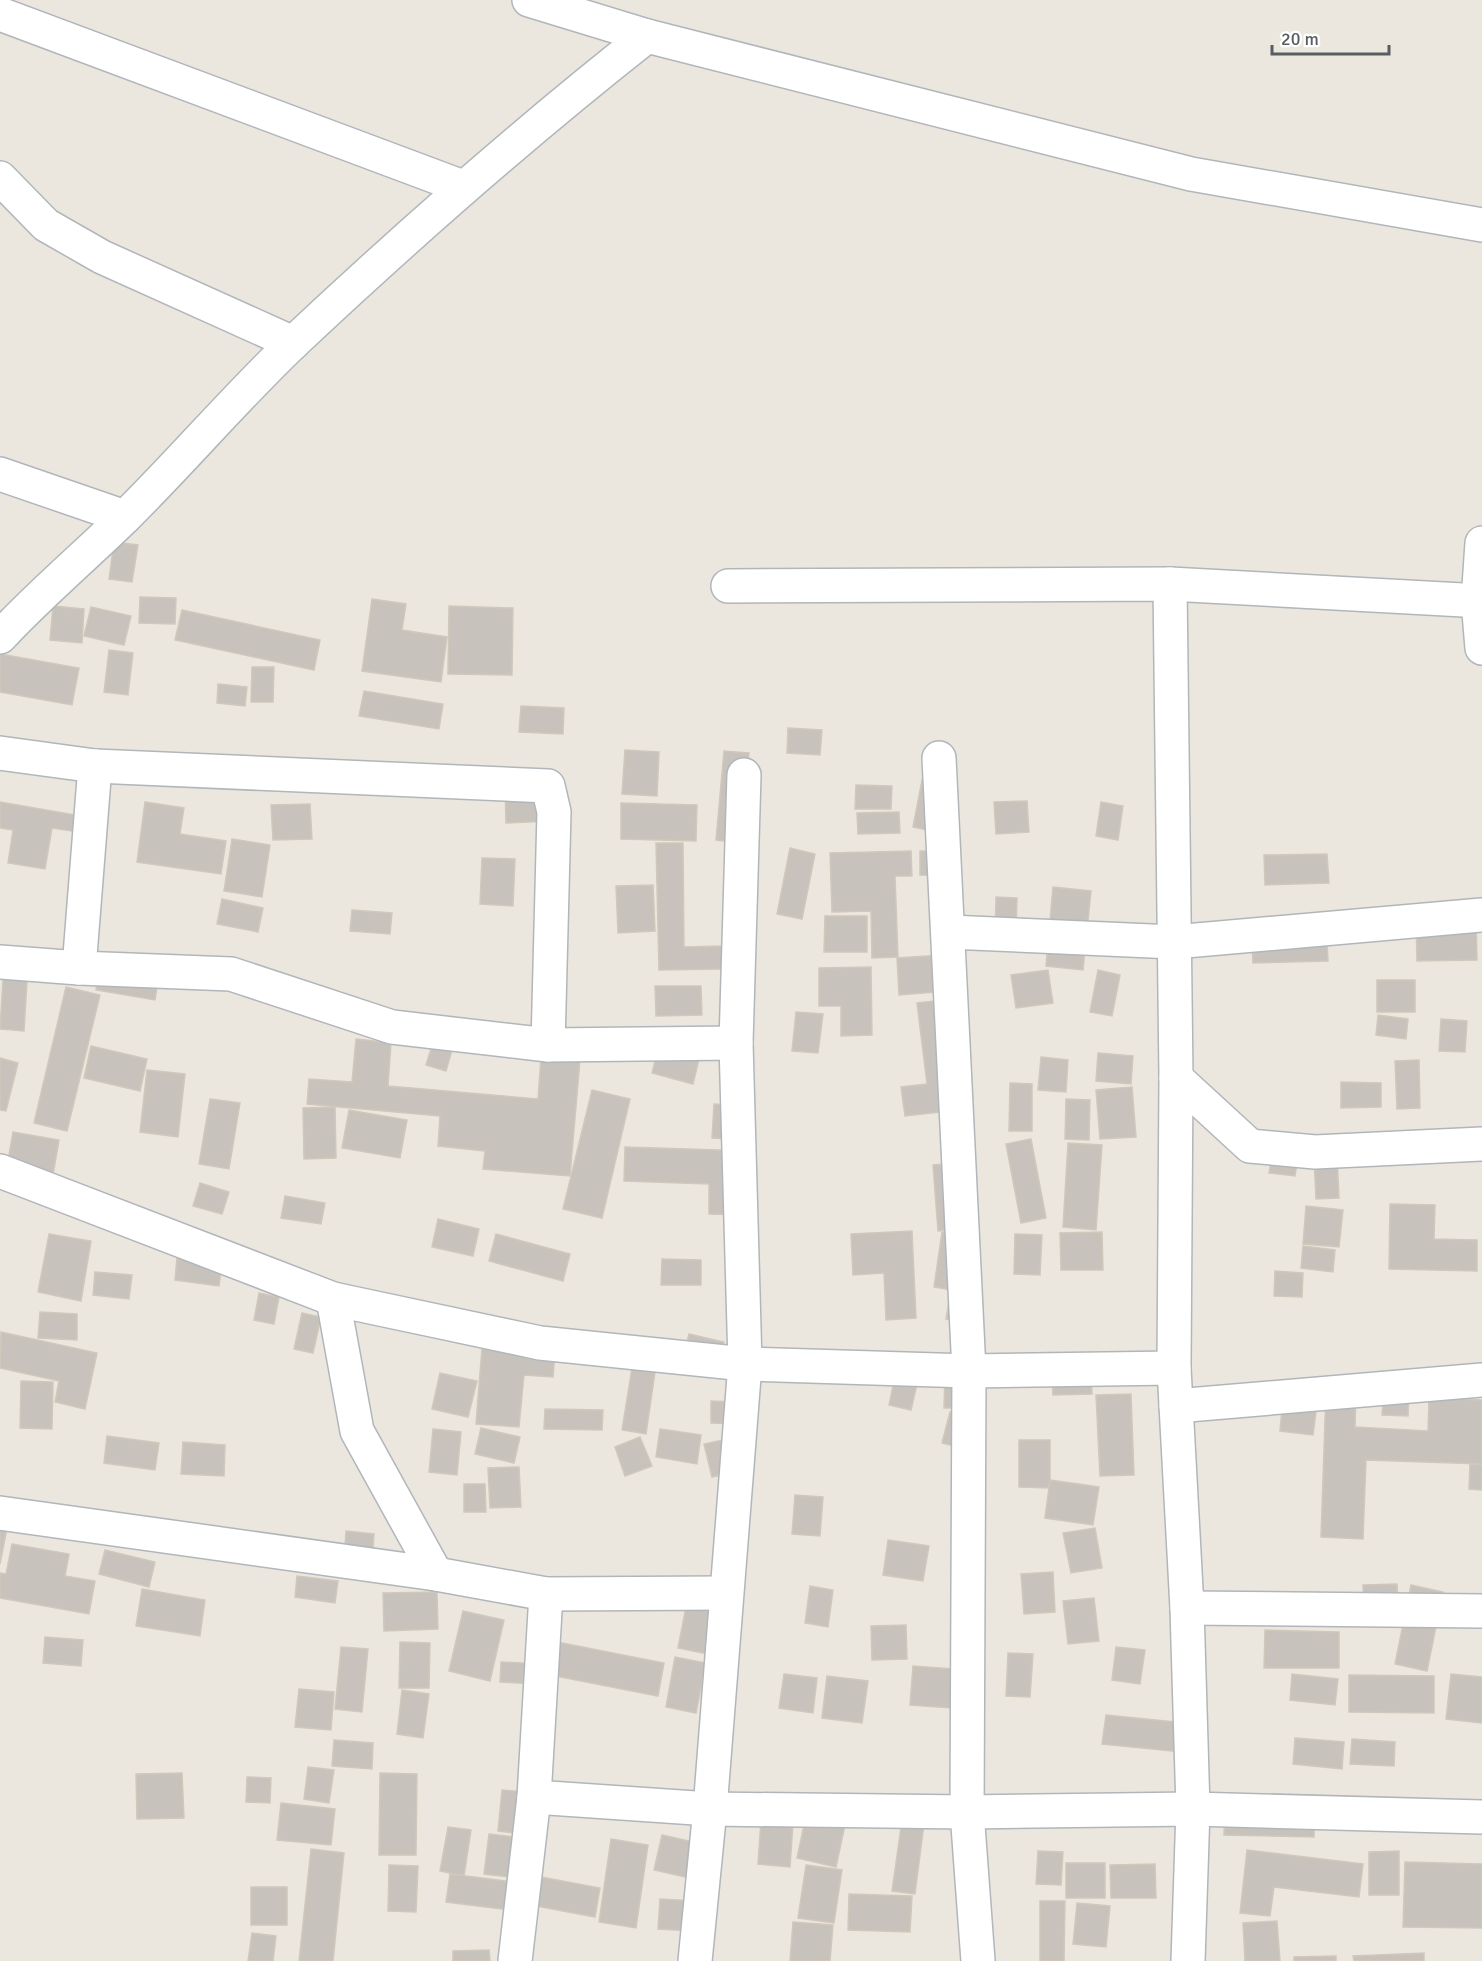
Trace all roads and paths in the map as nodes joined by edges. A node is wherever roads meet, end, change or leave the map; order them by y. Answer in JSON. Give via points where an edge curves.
{"nodes":[{"id":1,"x":4,"y":0,"type":"edge"},
{"id":2,"x":529,"y":0,"type":"edge"},
{"id":3,"x":0,"y":8,"type":"edge"},
{"id":4,"x":0,"y":14,"type":"edge"},
{"id":5,"x":647,"y":36,"type":"junction"},
{"id":6,"x":0,"y":178,"type":"edge"},
{"id":7,"x":463,"y":187,"type":"junction"},
{"id":8,"x":1482,"y":225,"type":"edge"},
{"id":9,"x":293,"y":343,"type":"junction"},
{"id":10,"x":0,"y":474,"type":"edge"},
{"id":11,"x":124,"y":518,"type":"junction"},
{"id":12,"x":1482,"y":543,"type":"edge"},
{"id":13,"x":1170,"y":584,"type":"junction"},
{"id":14,"x":728,"y":586,"type":"dead end"},
{"id":15,"x":1480,"y":601,"type":"edge"},
{"id":16,"x":6,"y":620,"type":"edge"},
{"id":17,"x":1482,"y":648,"type":"edge"},
{"id":18,"x":0,"y":753,"type":"edge"},
{"id":19,"x":939,"y":758,"type":"dead end"},
{"id":20,"x":95,"y":766,"type":"junction"},
{"id":21,"x":744,"y":775,"type":"dead end"},
{"id":22,"x":1482,"y":915,"type":"edge"},
{"id":23,"x":949,"y":932,"type":"junction"},
{"id":24,"x":1174,"y":942,"type":"junction"},
{"id":25,"x":0,"y":962,"type":"edge"},
{"id":26,"x":79,"y":968,"type":"junction"},
{"id":27,"x":736,"y":1043,"type":"junction"},
{"id":28,"x":549,"y":1045,"type":"junction"},
{"id":29,"x":1176,"y":1078,"type":"junction"},
{"id":30,"x":1482,"y":1144,"type":"edge"},
{"id":31,"x":0,"y":1171,"type":"edge"},
{"id":32,"x":333,"y":1299,"type":"junction"},
{"id":33,"x":745,"y":1364,"type":"junction"},
{"id":34,"x":1173,"y":1368,"type":"junction"},
{"id":35,"x":969,"y":1371,"type":"junction"},
{"id":36,"x":1482,"y":1380,"type":"edge"},
{"id":37,"x":1176,"y":1406,"type":"junction"},
{"id":38,"x":0,"y":1514,"type":"edge"},
{"id":39,"x":436,"y":1574,"type":"junction"},
{"id":40,"x":726,"y":1593,"type":"junction"},
{"id":41,"x":546,"y":1594,"type":"junction"},
{"id":42,"x":1187,"y":1608,"type":"junction"},
{"id":43,"x":1482,"y":1611,"type":"edge"},
{"id":44,"x":534,"y":1797,"type":"junction"},
{"id":45,"x":710,"y":1809,"type":"junction"},
{"id":46,"x":1193,"y":1809,"type":"junction"},
{"id":47,"x":967,"y":1812,"type":"junction"},
{"id":48,"x":1482,"y":1816,"type":"edge"},
{"id":49,"x":515,"y":1961,"type":"edge"},
{"id":50,"x":695,"y":1961,"type":"edge"},
{"id":51,"x":978,"y":1961,"type":"edge"},
{"id":52,"x":1188,"y":1961,"type":"edge"}],
"edges":[{"from":1,"to":3,"type":"street"},
{"from":2,"to":5,"type":"street"},
{"from":4,"to":7,"type":"street"},
{"from":5,"to":7,"type":"street"},
{"from":5,"to":8,"type":"street","via":[[1191,174]]},
{"from":6,"to":9,"type":"street","via":[[46,225],[102,257]]},
{"from":7,"to":9,"type":"street"},
{"from":9,"to":11,"type":"street"},
{"from":10,"to":11,"type":"street"},
{"from":11,"to":16,"type":"street"},
{"from":12,"to":15,"type":"street"},
{"from":13,"to":14,"type":"street"},
{"from":13,"to":15,"type":"street"},
{"from":13,"to":24,"type":"street"},
{"from":15,"to":17,"type":"street"},
{"from":18,"to":20,"type":"street"},
{"from":19,"to":23,"type":"street"},
{"from":20,"to":26,"type":"street"},
{"from":20,"to":28,"type":"street","via":[[548,786],[554,812]]},
{"from":21,"to":27,"type":"street"},
{"from":22,"to":24,"type":"street"},
{"from":23,"to":24,"type":"street"},
{"from":23,"to":35,"type":"street"},
{"from":24,"to":29,"type":"street"},
{"from":25,"to":26,"type":"street"},
{"from":26,"to":28,"type":"street","via":[[231,974],[392,1027]]},
{"from":27,"to":28,"type":"street"},
{"from":27,"to":33,"type":"street"},
{"from":29,"to":30,"type":"street","via":[[1250,1146],[1315,1152]]},
{"from":29,"to":34,"type":"street"},
{"from":31,"to":32,"type":"street"},
{"from":32,"to":33,"type":"street","via":[[540,1343]]},
{"from":32,"to":39,"type":"street","via":[[357,1431]]},
{"from":33,"to":35,"type":"street"},
{"from":33,"to":40,"type":"street"},
{"from":34,"to":35,"type":"street"},
{"from":34,"to":37,"type":"street"},
{"from":35,"to":47,"type":"street"},
{"from":36,"to":37,"type":"street"},
{"from":37,"to":42,"type":"street"},
{"from":38,"to":39,"type":"street"},
{"from":39,"to":41,"type":"street"},
{"from":40,"to":41,"type":"street"},
{"from":40,"to":45,"type":"street"},
{"from":41,"to":44,"type":"street"},
{"from":42,"to":43,"type":"street"},
{"from":42,"to":46,"type":"street"},
{"from":44,"to":45,"type":"street"},
{"from":44,"to":49,"type":"street"},
{"from":45,"to":47,"type":"street"},
{"from":45,"to":50,"type":"street"},
{"from":46,"to":47,"type":"street"},
{"from":46,"to":48,"type":"street"},
{"from":46,"to":52,"type":"street"},
{"from":47,"to":51,"type":"street"}]}
